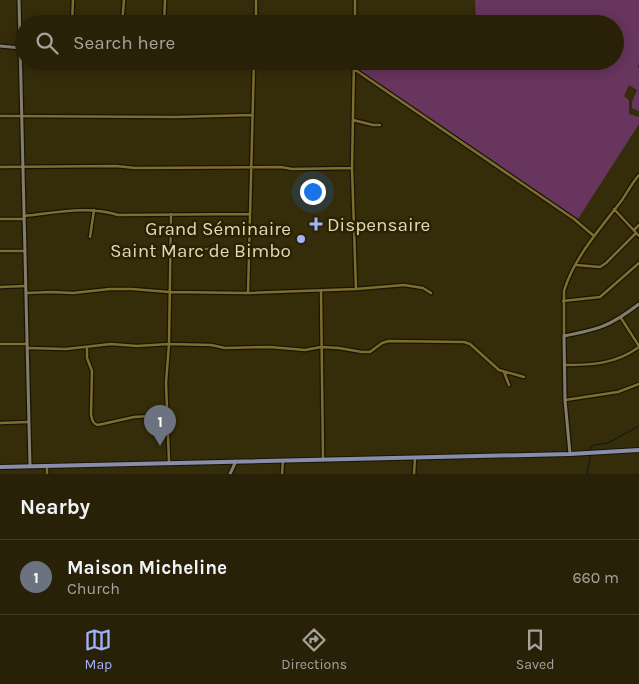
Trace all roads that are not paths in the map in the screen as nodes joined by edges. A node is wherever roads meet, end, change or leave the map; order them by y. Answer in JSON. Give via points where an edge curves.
{"nodes":[{"id":1,"x":19,"y":0,"type":"edge"},
{"id":2,"x":73,"y":0,"type":"edge"},
{"id":3,"x":124,"y":0,"type":"edge"},
{"id":4,"x":165,"y":0,"type":"edge"},
{"id":5,"x":256,"y":0,"type":"edge"},
{"id":6,"x":355,"y":0,"type":"edge"},
{"id":7,"x":20,"y":15,"type":"edge"},
{"id":8,"x":72,"y":15,"type":"edge"},
{"id":9,"x":123,"y":15,"type":"edge"},
{"id":10,"x":164,"y":15,"type":"edge"},
{"id":11,"x":256,"y":15,"type":"edge"},
{"id":12,"x":354,"y":15,"type":"edge"},
{"id":13,"x":0,"y":46,"type":"edge"},
{"id":14,"x":15,"y":47,"type":"edge"},
{"id":15,"x":22,"y":70,"type":"edge"},
{"id":16,"x":254,"y":70,"type":"edge"},
{"id":17,"x":354,"y":70,"type":"edge"},
{"id":18,"x":355,"y":70,"type":"edge"},
{"id":19,"x":252,"y":115,"type":"junction"},
{"id":20,"x":0,"y":116,"type":"edge"},
{"id":21,"x":22,"y":117,"type":"junction"},
{"id":22,"x":353,"y":120,"type":"junction"},
{"id":23,"x":380,"y":125,"type":"dead end"},
{"id":24,"x":23,"y":166,"type":"junction"},
{"id":25,"x":0,"y":167,"type":"edge"},
{"id":26,"x":251,"y":168,"type":"junction"},
{"id":27,"x":352,"y":168,"type":"junction"},
{"id":28,"x":639,"y":175,"type":"edge"},
{"id":29,"x":614,"y":209,"type":"junction"},
{"id":30,"x":94,"y":210,"type":"junction"},
{"id":31,"x":171,"y":214,"type":"junction"},
{"id":32,"x":250,"y":214,"type":"junction"},
{"id":33,"x":571,"y":215,"type":"dead end"},
{"id":34,"x":24,"y":217,"type":"junction"},
{"id":35,"x":0,"y":219,"type":"edge"},
{"id":36,"x":574,"y":220,"type":"junction"},
{"id":37,"x":639,"y":225,"type":"edge"},
{"id":38,"x":635,"y":231,"type":"junction"},
{"id":39,"x":594,"y":236,"type":"junction"},
{"id":40,"x":639,"y":236,"type":"edge"},
{"id":41,"x":90,"y":237,"type":"dead end"},
{"id":42,"x":216,"y":245,"type":"dead end"},
{"id":43,"x":172,"y":249,"type":"junction"},
{"id":44,"x":0,"y":251,"type":"edge"},
{"id":45,"x":24,"y":251,"type":"junction"},
{"id":46,"x":639,"y":263,"type":"edge"},
{"id":47,"x":576,"y":265,"type":"junction"},
{"id":48,"x":26,"y":286,"type":"junction"},
{"id":49,"x":0,"y":287,"type":"edge"},
{"id":50,"x":356,"y":289,"type":"junction"},
{"id":51,"x":321,"y":290,"type":"junction"},
{"id":52,"x":169,"y":292,"type":"junction"},
{"id":53,"x":26,"y":293,"type":"junction"},
{"id":54,"x":248,"y":293,"type":"junction"},
{"id":55,"x":431,"y":293,"type":"dead end"},
{"id":56,"x":563,"y":302,"type":"junction"},
{"id":57,"x":639,"y":304,"type":"edge"},
{"id":58,"x":620,"y":318,"type":"junction"},
{"id":59,"x":564,"y":336,"type":"junction"},
{"id":60,"x":0,"y":344,"type":"edge"},
{"id":61,"x":169,"y":344,"type":"junction"},
{"id":62,"x":27,"y":346,"type":"junction"},
{"id":63,"x":87,"y":347,"type":"junction"},
{"id":64,"x":639,"y":347,"type":"edge"},
{"id":65,"x":321,"y":348,"type":"junction"},
{"id":66,"x":564,"y":365,"type":"junction"},
{"id":67,"x":504,"y":372,"type":"junction"},
{"id":68,"x":524,"y":377,"type":"dead end"},
{"id":69,"x":639,"y":384,"type":"edge"},
{"id":70,"x":508,"y":386,"type":"dead end"},
{"id":71,"x":565,"y":400,"type":"junction"},
{"id":72,"x":168,"y":415,"type":"junction"},
{"id":73,"x":29,"y":422,"type":"junction"},
{"id":74,"x":0,"y":423,"type":"edge"},
{"id":75,"x":639,"y":450,"type":"edge"},
{"id":76,"x":570,"y":454,"type":"junction"},
{"id":77,"x":416,"y":458,"type":"junction"},
{"id":78,"x":323,"y":459,"type":"junction"},
{"id":79,"x":283,"y":460,"type":"junction"},
{"id":80,"x":237,"y":461,"type":"junction"},
{"id":81,"x":169,"y":463,"type":"junction"},
{"id":82,"x":30,"y":466,"type":"junction"},
{"id":83,"x":47,"y":466,"type":"junction"},
{"id":84,"x":0,"y":467,"type":"edge"},
{"id":85,"x":48,"y":474,"type":"edge"},
{"id":86,"x":230,"y":474,"type":"edge"},
{"id":87,"x":282,"y":474,"type":"edge"},
{"id":88,"x":414,"y":474,"type":"edge"}],
"edges":[{"from":1,"to":7,"type":"main road"},
{"from":2,"to":8,"type":"street"},
{"from":3,"to":9,"type":"street"},
{"from":4,"to":10,"type":"street"},
{"from":5,"to":11,"type":"street"},
{"from":6,"to":12,"type":"street"},
{"from":13,"to":14,"type":"main road"},
{"from":15,"to":21,"type":"main road"},
{"from":16,"to":19,"type":"street"},
{"from":17,"to":22,"type":"street"},
{"from":18,"to":36,"type":"street"},
{"from":19,"to":21,"type":"street"},
{"from":19,"to":26,"type":"street"},
{"from":20,"to":21,"type":"street"},
{"from":21,"to":24,"type":"main road"},
{"from":22,"to":23,"type":"street"},
{"from":22,"to":27,"type":"street"},
{"from":24,"to":25,"type":"street"},
{"from":24,"to":26,"type":"street"},
{"from":24,"to":34,"type":"main road"},
{"from":26,"to":27,"type":"street"},
{"from":26,"to":32,"type":"street"},
{"from":27,"to":50,"type":"street"},
{"from":28,"to":29,"type":"street"},
{"from":29,"to":38,"type":"street"},
{"from":29,"to":39,"type":"street"},
{"from":30,"to":31,"type":"street","via":[[118,215]]},
{"from":30,"to":34,"type":"street"},
{"from":30,"to":41,"type":"street"},
{"from":31,"to":32,"type":"street"},
{"from":31,"to":43,"type":"street"},
{"from":32,"to":54,"type":"street"},
{"from":33,"to":36,"type":"street"},
{"from":34,"to":35,"type":"street"},
{"from":34,"to":45,"type":"main road"},
{"from":36,"to":39,"type":"street"},
{"from":37,"to":38,"type":"street"},
{"from":38,"to":40,"type":"street"},
{"from":38,"to":47,"type":"street","via":[[600,267]]},
{"from":39,"to":47,"type":"street"},
{"from":42,"to":43,"type":"street","via":[[208,249]]},
{"from":43,"to":52,"type":"street"},
{"from":44,"to":45,"type":"street"},
{"from":45,"to":48,"type":"main road"},
{"from":46,"to":56,"type":"street","via":[[600,297]]},
{"from":47,"to":56,"type":"street","via":[[566,285]]},
{"from":48,"to":49,"type":"street"},
{"from":48,"to":53,"type":"main road"},
{"from":50,"to":51,"type":"street"},
{"from":50,"to":55,"type":"street","via":[[404,285],[423,288]]},
{"from":51,"to":54,"type":"street"},
{"from":51,"to":65,"type":"street"},
{"from":52,"to":53,"type":"street","via":[[118,289]]},
{"from":52,"to":54,"type":"street"},
{"from":52,"to":61,"type":"street"},
{"from":53,"to":62,"type":"main road"},
{"from":56,"to":59,"type":"street"},
{"from":57,"to":58,"type":"main road"},
{"from":58,"to":59,"type":"main road","via":[[597,330]]},
{"from":58,"to":64,"type":"street"},
{"from":59,"to":66,"type":"main road"},
{"from":60,"to":62,"type":"street"},
{"from":61,"to":63,"type":"street"},
{"from":61,"to":65,"type":"street","via":[[225,348]]},
{"from":61,"to":72,"type":"street"},
{"from":62,"to":63,"type":"street","via":[[66,350]]},
{"from":62,"to":73,"type":"main road"},
{"from":63,"to":72,"type":"street","via":[[92,371],[94,423]]},
{"from":64,"to":66,"type":"street","via":[[613,361]]},
{"from":65,"to":67,"type":"street","via":[[370,352],[389,342],[464,342]]},
{"from":65,"to":78,"type":"street"},
{"from":66,"to":71,"type":"main road"},
{"from":67,"to":68,"type":"street"},
{"from":67,"to":70,"type":"street"},
{"from":69,"to":71,"type":"street","via":[[618,392]]},
{"from":71,"to":76,"type":"main road"},
{"from":72,"to":81,"type":"street"},
{"from":73,"to":74,"type":"street"},
{"from":73,"to":82,"type":"main road"},
{"from":75,"to":76,"type":"main road"},
{"from":76,"to":77,"type":"main road"},
{"from":77,"to":78,"type":"main road"},
{"from":77,"to":88,"type":"street"},
{"from":78,"to":79,"type":"main road"},
{"from":79,"to":80,"type":"main road"},
{"from":79,"to":87,"type":"street"},
{"from":80,"to":81,"type":"main road"},
{"from":80,"to":86,"type":"main road"},
{"from":81,"to":83,"type":"main road"},
{"from":82,"to":83,"type":"main road"},
{"from":82,"to":84,"type":"main road"},
{"from":83,"to":85,"type":"street"}]}
